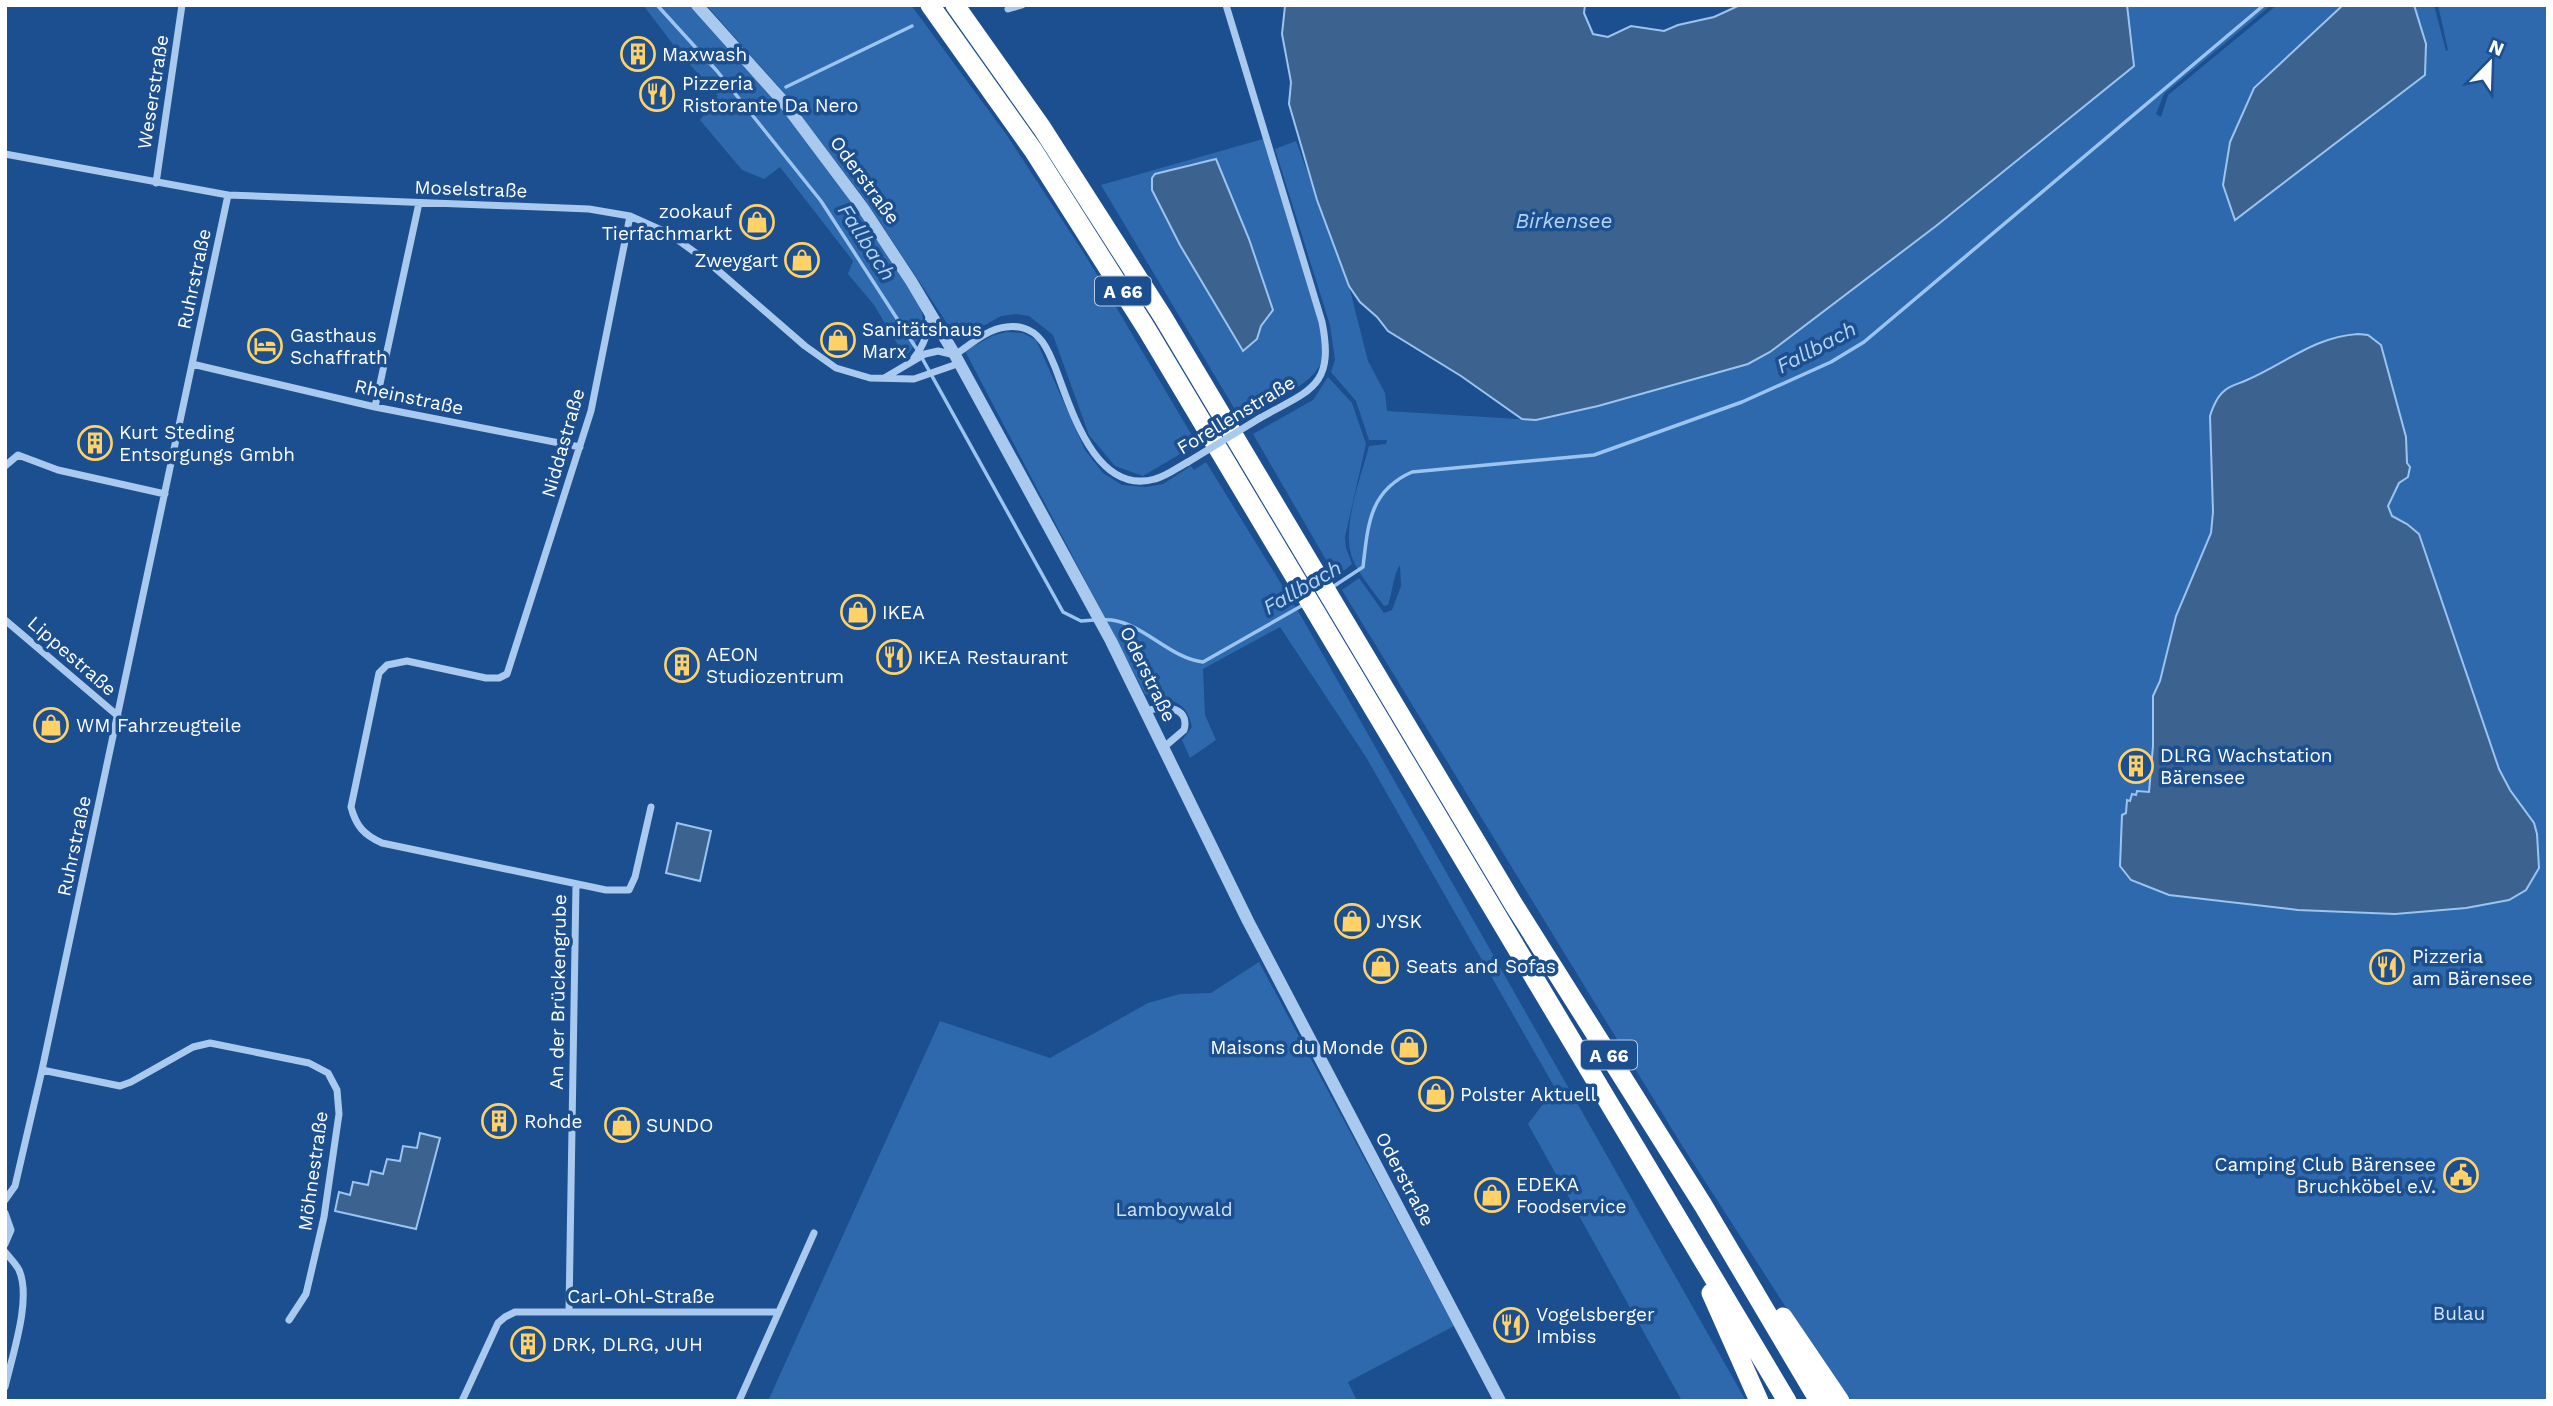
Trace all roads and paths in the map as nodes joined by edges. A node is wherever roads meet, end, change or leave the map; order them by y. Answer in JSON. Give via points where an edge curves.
{"nodes":[{"id":1,"x":182,"y":5,"type":"edge"},
{"id":2,"x":696,"y":5,"type":"edge"},
{"id":3,"x":930,"y":5,"type":"edge"},
{"id":4,"x":956,"y":5,"type":"edge"},
{"id":5,"x":1022,"y":5,"type":"edge"},
{"id":6,"x":1226,"y":5,"type":"edge"},
{"id":7,"x":1008,"y":9,"type":"dead end"},
{"id":8,"x":5,"y":154,"type":"edge"},
{"id":9,"x":156,"y":183,"type":"junction"},
{"id":10,"x":228,"y":195,"type":"junction"},
{"id":11,"x":419,"y":203,"type":"junction"},
{"id":12,"x":630,"y":216,"type":"junction"},
{"id":13,"x":929,"y":310,"type":"junction"},
{"id":14,"x":924,"y":351,"type":"junction"},
{"id":15,"x":958,"y":359,"type":"junction"},
{"id":16,"x":192,"y":364,"type":"junction"},
{"id":17,"x":885,"y":378,"type":"junction"},
{"id":18,"x":375,"y":407,"type":"junction"},
{"id":19,"x":580,"y":447,"type":"junction"},
{"id":20,"x":5,"y":466,"type":"edge"},
{"id":21,"x":165,"y":494,"type":"junction"},
{"id":22,"x":5,"y":620,"type":"edge"},
{"id":23,"x":507,"y":674,"type":"joint"},
{"id":24,"x":1145,"y":712,"type":"junction"},
{"id":25,"x":118,"y":716,"type":"junction"},
{"id":26,"x":1163,"y":748,"type":"junction"},
{"id":27,"x":651,"y":807,"type":"dead end"},
{"id":28,"x":576,"y":884,"type":"junction"},
{"id":29,"x":42,"y":1070,"type":"junction"},
{"id":30,"x":5,"y":1200,"type":"edge"},
{"id":31,"x":1703,"y":1206,"type":"junction"},
{"id":32,"x":5,"y":1213,"type":"edge"},
{"id":33,"x":1681,"y":1224,"type":"junction"},
{"id":34,"x":814,"y":1233,"type":"dead end"},
{"id":35,"x":5,"y":1244,"type":"edge"},
{"id":36,"x":5,"y":1252,"type":"edge"},
{"id":37,"x":569,"y":1311,"type":"junction"},
{"id":38,"x":778,"y":1312,"type":"junction"},
{"id":39,"x":289,"y":1320,"type":"dead end"},
{"id":40,"x":5,"y":1387,"type":"edge"},
{"id":41,"x":462,"y":1401,"type":"edge"},
{"id":42,"x":739,"y":1401,"type":"edge"},
{"id":43,"x":1500,"y":1401,"type":"edge"},
{"id":44,"x":1759,"y":1401,"type":"edge"},
{"id":45,"x":1787,"y":1401,"type":"edge"},
{"id":46,"x":1819,"y":1401,"type":"edge"},
{"id":47,"x":1840,"y":1401,"type":"edge"}],
"edges":[{"from":1,"to":9,"type":"street","name":"Weserstraße"},
{"from":2,"to":13,"type":"street","name":"Oderstraße","via":[[797,120],[884,237]]},
{"from":3,"to":33,"type":"highway","number":"A 66","via":[[998,99],[1146,328]]},
{"from":4,"to":31,"type":"highway","number":"A 66","via":[[1110,232],[1514,905]]},
{"from":5,"to":7,"type":"street"},
{"from":6,"to":15,"type":"street","name":"Forellenstraße","bridge":true,"via":[[1322,322],[1324,369],[1316,384],[1157,479],[1136,481],[1104,466],[1083,435],[1045,345],[1034,333],[1017,326],[997,328]]},
{"from":8,"to":9,"type":"street","name":"Moselstraße"},
{"from":9,"to":10,"type":"street","name":"Moselstraße"},
{"from":10,"to":11,"type":"street","name":"Moselstraße"},
{"from":10,"to":16,"type":"street","name":"Ruhrstraße"},
{"from":11,"to":12,"type":"street","name":"Moselstraße","via":[[589,209]]},
{"from":11,"to":18,"type":"street"},
{"from":12,"to":17,"type":"street","name":"Moselstraße","via":[[691,249],[821,359],[852,374]]},
{"from":12,"to":19,"type":"street","name":"Niddastraße"},
{"from":13,"to":14,"type":"street"},
{"from":13,"to":15,"type":"street","name":"Oderstraße"},
{"from":14,"to":15,"type":"street"},
{"from":14,"to":17,"type":"street"},
{"from":15,"to":17,"type":"street","name":"Moselstraße","via":[[921,378]]},
{"from":15,"to":24,"type":"street","name":"Oderstraße"},
{"from":16,"to":18,"type":"street","name":"Rheinstraße"},
{"from":16,"to":21,"type":"street","name":"Ruhrstraße"},
{"from":18,"to":19,"type":"street","name":"Rheinstraße"},
{"from":19,"to":23,"type":"street","name":"Niddastraße"},
{"from":20,"to":21,"type":"street","via":[[18,455],[58,470]]},
{"from":21,"to":25,"type":"street","name":"Ruhrstraße"},
{"from":22,"to":25,"type":"street","name":"Lippestraße"},
{"from":23,"to":28,"type":"street","name":"An der Brückengrube","via":[[486,678],[407,661],[387,665],[379,673],[352,796],[354,820],[367,836],[382,843]]},
{"from":24,"to":26,"type":"street","name":"Oderstraße"},
{"from":24,"to":26,"type":"street","via":[[1170,707],[1185,718],[1184,730]]},
{"from":25,"to":29,"type":"street","name":"Ruhrstraße"},
{"from":26,"to":43,"type":"street","name":"Oderstraße","via":[[1248,921]]},
{"from":27,"to":28,"type":"street","name":"An der Brückengrube","via":[[629,890]]},
{"from":28,"to":37,"type":"street","name":"An der Brückengrube"},
{"from":29,"to":30,"type":"street","name":"Ruhrstraße","via":[[15,1186]]},
{"from":29,"to":39,"type":"street","name":"Möhnestraße","via":[[120,1086],[193,1047],[210,1043],[309,1063],[328,1073],[339,1100],[332,1169],[306,1294]]},
{"from":31,"to":46,"type":"highway","number":"A 66"},
{"from":31,"to":47,"type":"highway"},
{"from":32,"to":35,"type":"street","via":[[10,1230]]},
{"from":33,"to":44,"type":"highway"},
{"from":33,"to":45,"type":"highway","number":"A 66"},
{"from":34,"to":38,"type":"street"},
{"from":36,"to":40,"type":"street","via":[[18,1267],[23,1290]]},
{"from":37,"to":38,"type":"street","name":"Carl-Ohl-Straße"},
{"from":37,"to":41,"type":"street","name":"Carl-Ohl-Straße","via":[[515,1312],[505,1317],[492,1334]]},
{"from":38,"to":42,"type":"street"}]}
